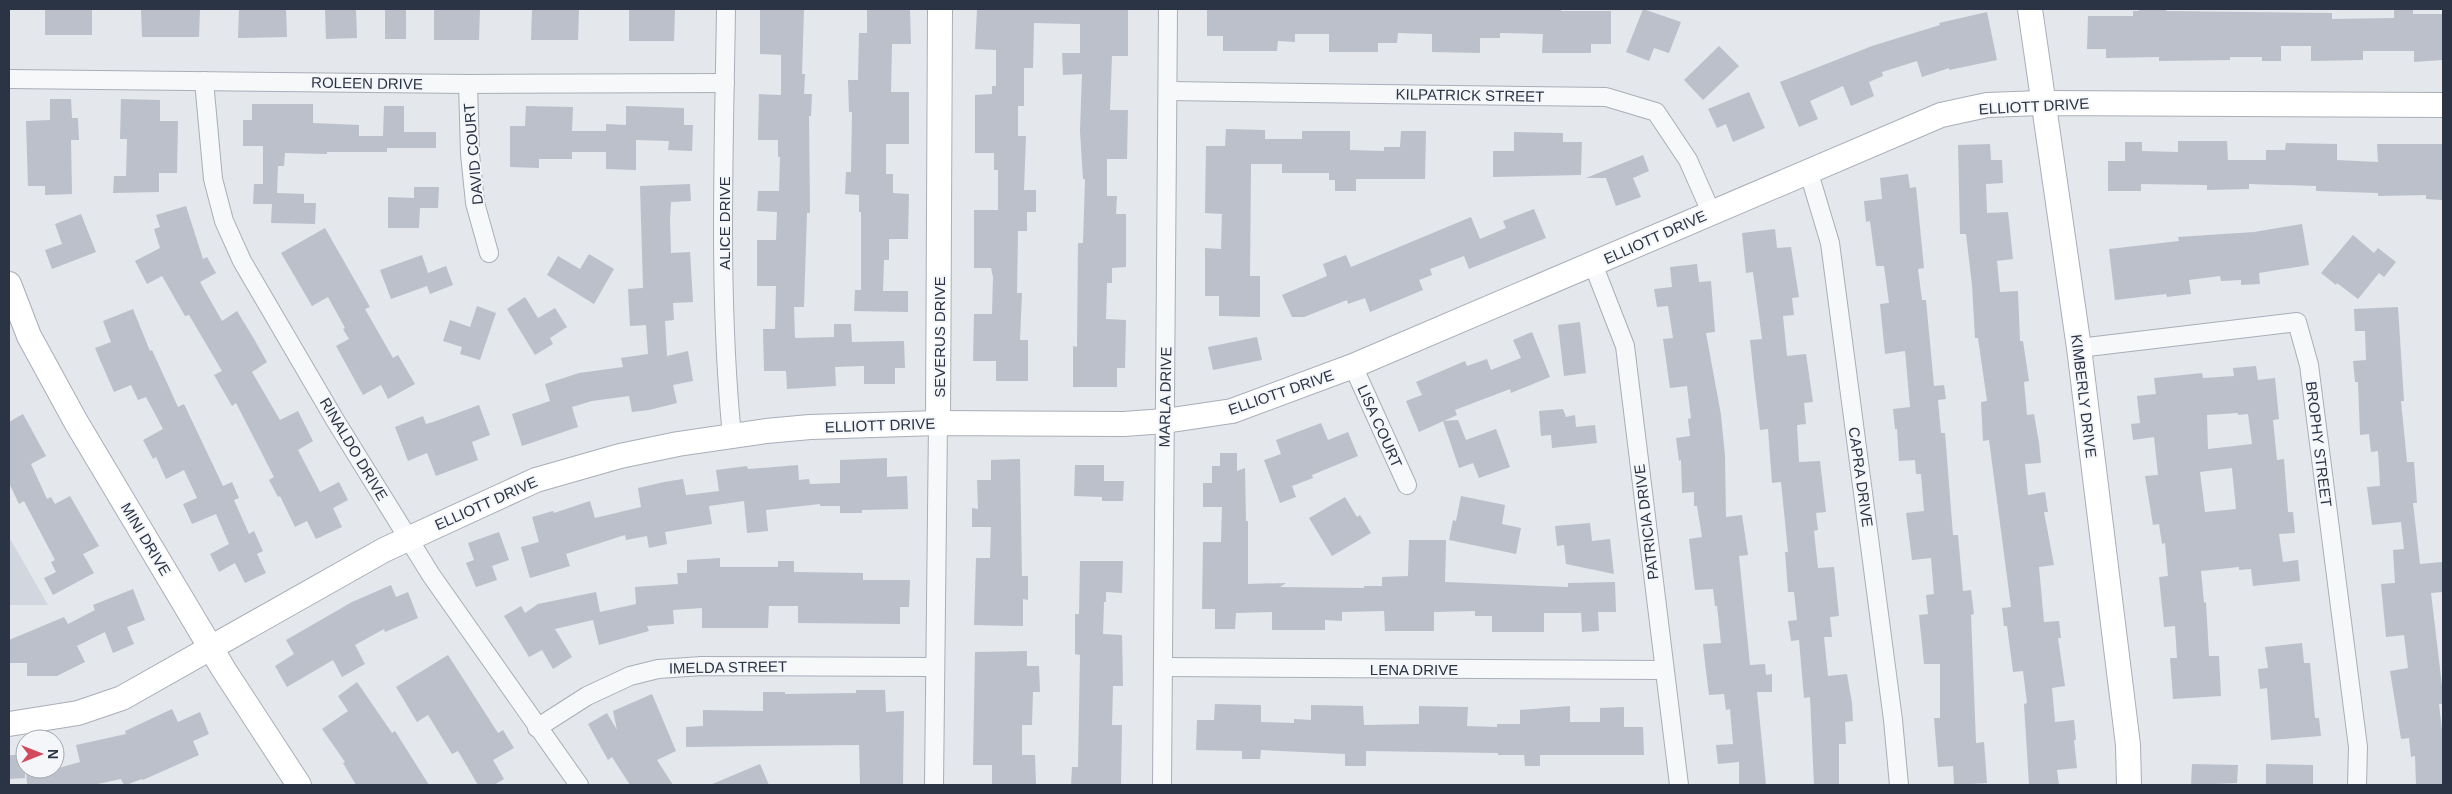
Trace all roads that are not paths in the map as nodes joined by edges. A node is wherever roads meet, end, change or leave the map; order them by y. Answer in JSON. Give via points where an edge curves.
{"nodes":[{"id":1,"x":726,"y":9,"type":"edge"},
{"id":2,"x":940,"y":9,"type":"edge"},
{"id":3,"x":1168,"y":9,"type":"edge"},
{"id":4,"x":2030,"y":9,"type":"edge"},
{"id":5,"x":9,"y":79,"type":"edge"},
{"id":6,"x":204,"y":81,"type":"junction"},
{"id":7,"x":725,"y":83,"type":"junction"},
{"id":8,"x":468,"y":84,"type":"junction"},
{"id":9,"x":1168,"y":91,"type":"junction"},
{"id":10,"x":2042,"y":103,"type":"junction"},
{"id":11,"x":2443,"y":105,"type":"edge"},
{"id":12,"x":1809,"y":172,"type":"junction"},
{"id":13,"x":1711,"y":212,"type":"junction"},
{"id":14,"x":489,"y":253,"type":"dead end"},
{"id":15,"x":1593,"y":264,"type":"junction"},
{"id":16,"x":9,"y":284,"type":"edge"},
{"id":17,"x":2079,"y":348,"type":"junction"},
{"id":18,"x":1353,"y":366,"type":"junction"},
{"id":19,"x":1165,"y":421,"type":"junction"},
{"id":20,"x":938,"y":423,"type":"junction"},
{"id":21,"x":732,"y":436,"type":"junction"},
{"id":22,"x":1407,"y":485,"type":"dead end"},
{"id":23,"x":408,"y":538,"type":"junction"},
{"id":24,"x":210,"y":649,"type":"junction"},
{"id":25,"x":934,"y":667,"type":"junction"},
{"id":26,"x":1163,"y":667,"type":"junction"},
{"id":27,"x":1664,"y":670,"type":"junction"},
{"id":28,"x":9,"y":724,"type":"edge"},
{"id":29,"x":538,"y":728,"type":"junction"},
{"id":30,"x":299,"y":785,"type":"edge"},
{"id":31,"x":579,"y":785,"type":"edge"},
{"id":32,"x":934,"y":785,"type":"edge"},
{"id":33,"x":1162,"y":785,"type":"edge"},
{"id":34,"x":1679,"y":785,"type":"edge"},
{"id":35,"x":1899,"y":785,"type":"edge"},
{"id":36,"x":2129,"y":785,"type":"edge"},
{"id":37,"x":2358,"y":785,"type":"edge"}],
"edges":[{"from":1,"to":7,"type":"street","name":"ALICE DRIVE"},
{"from":2,"to":20,"type":"street","name":"SEVERUS DRIVE"},
{"from":3,"to":9,"type":"street","name":"MARLA DRIVE"},
{"from":4,"to":10,"type":"street","name":"KIMBERLY DRIVE"},
{"from":5,"to":6,"type":"street","name":"ROLEEN DRIVE"},
{"from":6,"to":8,"type":"street","name":"ROLEEN DRIVE"},
{"from":6,"to":23,"type":"street","name":"RINALDO DRIVE","via":[[213,179],[228,229],[247,268]]},
{"from":7,"to":8,"type":"street","name":"ROLEEN DRIVE"},
{"from":7,"to":21,"type":"street","name":"ALICE DRIVE","via":[[724,294]]},
{"from":8,"to":14,"type":"street","name":"DAVID COURT","via":[[475,204]]},
{"from":9,"to":13,"type":"street","name":"KILPATRICK STREET","via":[[1606,97],[1656,112],[1688,160]]},
{"from":9,"to":19,"type":"street","name":"MARLA DRIVE"},
{"from":10,"to":11,"type":"street","name":"ELLIOTT DRIVE"},
{"from":10,"to":12,"type":"street","name":"ELLIOTT DRIVE","via":[[1987,105],[1941,115]]},
{"from":10,"to":17,"type":"street","name":"KIMBERLY DRIVE"},
{"from":12,"to":13,"type":"street","name":"ELLIOTT DRIVE"},
{"from":12,"to":35,"type":"street","name":"CAPRA DRIVE","via":[[1830,243]]},
{"from":13,"to":15,"type":"street","name":"ELLIOTT DRIVE"},
{"from":15,"to":18,"type":"street","name":"ELLIOTT DRIVE"},
{"from":15,"to":27,"type":"street","name":"PATRICIA DRIVE","via":[[1625,346]]},
{"from":16,"to":24,"type":"street","name":"MINI DRIVE","via":[[29,336],[76,422]]},
{"from":17,"to":36,"type":"street","name":"KIMBERLY DRIVE","via":[[2128,744]]},
{"from":17,"to":37,"type":"street","name":"BROPHY STREET","via":[[2297,322],[2309,365],[2358,747]]},
{"from":18,"to":19,"type":"street","name":"ELLIOTT DRIVE","via":[[1232,410]]},
{"from":18,"to":22,"type":"street","name":"LISA COURT"},
{"from":19,"to":20,"type":"street","name":"ELLIOTT DRIVE","via":[[1124,424]]},
{"from":19,"to":26,"type":"street","name":"MARLA DRIVE"},
{"from":20,"to":21,"type":"street","name":"ELLIOTT DRIVE","via":[[810,427]]},
{"from":20,"to":25,"type":"street","name":"SEVERUS DRIVE"},
{"from":21,"to":23,"type":"street","name":"ELLIOTT DRIVE","via":[[620,456],[536,480]]},
{"from":23,"to":24,"type":"street","name":"ELLIOTT DRIVE"},
{"from":23,"to":29,"type":"street","name":"RINALDO DRIVE"},
{"from":24,"to":28,"type":"street","name":"ELLIOTT DRIVE","via":[[122,698],[78,713]]},
{"from":24,"to":30,"type":"street","name":"MINI DRIVE"},
{"from":25,"to":29,"type":"street","name":"IMELDA STREET","via":[[702,666],[658,669],[630,676],[587,696]]},
{"from":25,"to":32,"type":"street","name":"SEVERUS DRIVE"},
{"from":26,"to":27,"type":"street","name":"LENA DRIVE"},
{"from":26,"to":33,"type":"street","name":"MARLA DRIVE"},
{"from":27,"to":34,"type":"street","name":"PATRICIA DRIVE"},
{"from":29,"to":31,"type":"street","name":"RINALDO DRIVE"}]}
